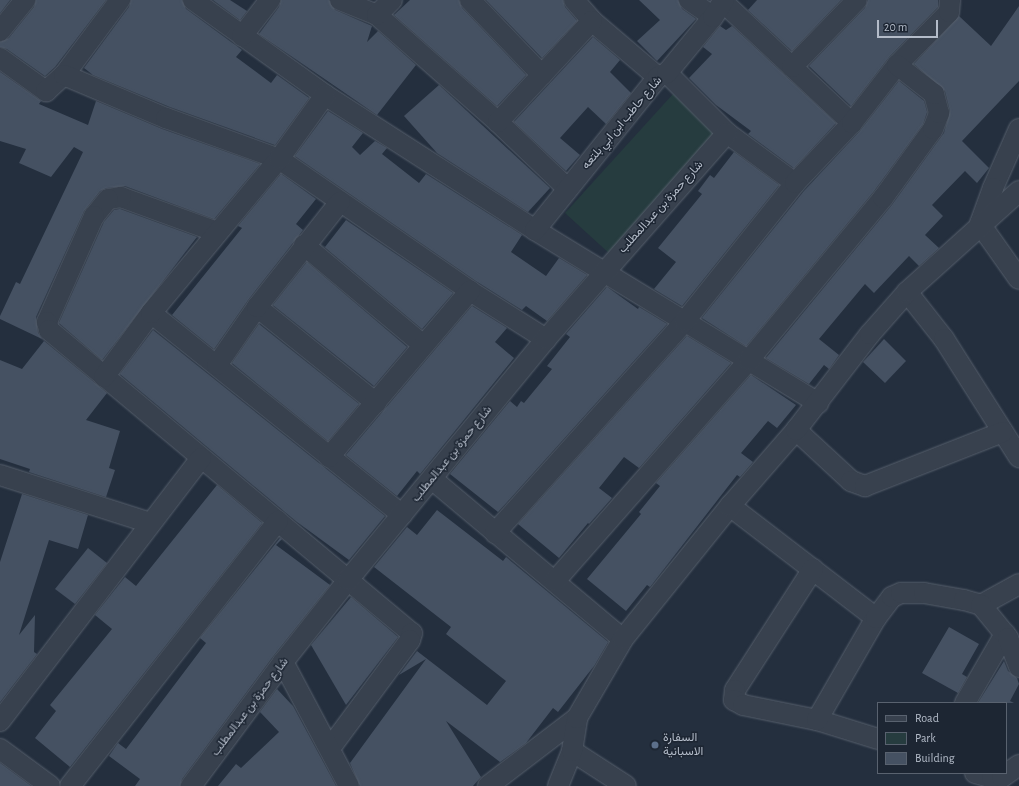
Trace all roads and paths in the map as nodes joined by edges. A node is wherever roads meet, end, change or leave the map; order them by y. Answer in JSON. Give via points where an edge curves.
{"nodes":[{"id":1,"x":25,"y":0,"type":"edge"},
{"id":2,"x":120,"y":0,"type":"edge"},
{"id":3,"x":192,"y":0,"type":"edge"},
{"id":4,"x":270,"y":0,"type":"edge"},
{"id":5,"x":340,"y":0,"type":"edge"},
{"id":6,"x":392,"y":0,"type":"edge"},
{"id":7,"x":470,"y":0,"type":"edge"},
{"id":8,"x":574,"y":0,"type":"edge"},
{"id":9,"x":689,"y":0,"type":"edge"},
{"id":10,"x":857,"y":0,"type":"edge"},
{"id":11,"x":950,"y":0,"type":"edge"},
{"id":12,"x":720,"y":7,"type":"edge"},
{"id":13,"x":377,"y":15,"type":"junction"},
{"id":14,"x":592,"y":21,"type":"junction"},
{"id":15,"x":0,"y":32,"type":"edge"},
{"id":16,"x":242,"y":36,"type":"junction"},
{"id":17,"x":0,"y":58,"type":"edge"},
{"id":18,"x":897,"y":65,"type":"junction"},
{"id":19,"x":792,"y":67,"type":"junction"},
{"id":20,"x":64,"y":75,"type":"junction"},
{"id":21,"x":542,"y":75,"type":"junction"},
{"id":22,"x":662,"y":75,"type":"junction"},
{"id":23,"x":325,"y":95,"type":"junction"},
{"id":24,"x":498,"y":122,"type":"junction"},
{"id":25,"x":852,"y":123,"type":"junction"},
{"id":26,"x":1019,"y":129,"type":"edge"},
{"id":27,"x":727,"y":133,"type":"junction"},
{"id":28,"x":279,"y":159,"type":"junction"},
{"id":29,"x":795,"y":183,"type":"junction"},
{"id":30,"x":567,"y":188,"type":"junction"},
{"id":31,"x":1019,"y":191,"type":"edge"},
{"id":32,"x":340,"y":202,"type":"junction"},
{"id":33,"x":980,"y":224,"type":"junction"},
{"id":34,"x":535,"y":230,"type":"junction"},
{"id":35,"x":217,"y":232,"type":"junction"},
{"id":36,"x":304,"y":245,"type":"junction"},
{"id":37,"x":604,"y":272,"type":"junction"},
{"id":38,"x":1019,"y":279,"type":"edge"},
{"id":39,"x":470,"y":291,"type":"junction"},
{"id":40,"x":907,"y":292,"type":"junction"},
{"id":41,"x":257,"y":307,"type":"junction"},
{"id":42,"x":151,"y":313,"type":"junction"},
{"id":43,"x":685,"y":322,"type":"junction"},
{"id":44,"x":546,"y":339,"type":"junction"},
{"id":45,"x":423,"y":344,"type":"junction"},
{"id":46,"x":749,"y":360,"type":"junction"},
{"id":47,"x":217,"y":365,"type":"junction"},
{"id":48,"x":104,"y":377,"type":"junction"},
{"id":49,"x":818,"y":402,"type":"junction"},
{"id":50,"x":376,"y":403,"type":"junction"},
{"id":51,"x":796,"y":430,"type":"junction"},
{"id":52,"x":1003,"y":432,"type":"junction"},
{"id":53,"x":329,"y":457,"type":"junction"},
{"id":54,"x":1019,"y":457,"type":"edge"},
{"id":55,"x":202,"y":458,"type":"junction"},
{"id":56,"x":0,"y":475,"type":"edge"},
{"id":57,"x":432,"y":479,"type":"junction"},
{"id":58,"x":730,"y":506,"type":"junction"},
{"id":59,"x":402,"y":515,"type":"junction"},
{"id":60,"x":278,"y":521,"type":"junction"},
{"id":61,"x":150,"y":522,"type":"junction"},
{"id":62,"x":495,"y":533,"type":"junction"},
{"id":63,"x":813,"y":568,"type":"junction"},
{"id":64,"x":348,"y":580,"type":"junction"},
{"id":65,"x":555,"y":581,"type":"junction"},
{"id":66,"x":1019,"y":584,"type":"edge"},
{"id":67,"x":981,"y":606,"type":"junction"},
{"id":68,"x":876,"y":618,"type":"junction"},
{"id":69,"x":1005,"y":634,"type":"junction"},
{"id":70,"x":623,"y":639,"type":"junction"},
{"id":71,"x":283,"y":662,"type":"junction"},
{"id":72,"x":1019,"y":667,"type":"edge"},
{"id":73,"x":966,"y":702,"type":"edge"},
{"id":74,"x":577,"y":718,"type":"junction"},
{"id":75,"x":817,"y":720,"type":"junction"},
{"id":76,"x":0,"y":721,"type":"edge"},
{"id":77,"x":877,"y":739,"type":"edge"},
{"id":78,"x":330,"y":748,"type":"junction"},
{"id":79,"x":0,"y":749,"type":"edge"},
{"id":80,"x":572,"y":751,"type":"junction"},
{"id":81,"x":1019,"y":765,"type":"edge"},
{"id":82,"x":1007,"y":773,"type":"edge"},
{"id":83,"x":978,"y":774,"type":"edge"},
{"id":84,"x":1006,"y":774,"type":"edge"},
{"id":85,"x":50,"y":786,"type":"edge"},
{"id":86,"x":70,"y":786,"type":"edge"},
{"id":87,"x":191,"y":786,"type":"edge"},
{"id":88,"x":349,"y":786,"type":"edge"},
{"id":89,"x":488,"y":786,"type":"edge"},
{"id":90,"x":558,"y":786,"type":"edge"},
{"id":91,"x":626,"y":786,"type":"edge"}],
"edges":[{"from":1,"to":15,"type":"street"},
{"from":2,"to":20,"type":"street"},
{"from":3,"to":16,"type":"street"},
{"from":4,"to":16,"type":"street"},
{"from":5,"to":13,"type":"street"},
{"from":6,"to":13,"type":"street"},
{"from":7,"to":21,"type":"street"},
{"from":8,"to":14,"type":"street"},
{"from":9,"to":12,"type":"street"},
{"from":10,"to":19,"type":"street"},
{"from":11,"to":18,"type":"street","via":[[949,12]]},
{"from":12,"to":19,"type":"street"},
{"from":12,"to":22,"type":"street","name":"شارع حاطب ابن ابي بلتعه"},
{"from":13,"to":24,"type":"street"},
{"from":14,"to":21,"type":"street"},
{"from":14,"to":22,"type":"street"},
{"from":16,"to":23,"type":"street"},
{"from":17,"to":20,"type":"street","via":[[41,90],[51,88]]},
{"from":18,"to":25,"type":"street"},
{"from":18,"to":46,"type":"street","via":[[934,94],[939,113],[938,121],[883,198]]},
{"from":19,"to":25,"type":"street"},
{"from":20,"to":28,"type":"street","via":[[166,118]]},
{"from":21,"to":24,"type":"street"},
{"from":22,"to":27,"type":"street"},
{"from":22,"to":30,"type":"street","name":"شارع حاطب ابن ابي بلتعه"},
{"from":23,"to":28,"type":"street"},
{"from":23,"to":34,"type":"street"},
{"from":24,"to":30,"type":"street"},
{"from":25,"to":29,"type":"street"},
{"from":26,"to":33,"type":"street","via":[[992,188]]},
{"from":27,"to":29,"type":"street"},
{"from":27,"to":37,"type":"street","name":"شارع حمزة بن عبدالمطلب"},
{"from":28,"to":32,"type":"street"},
{"from":28,"to":35,"type":"street"},
{"from":29,"to":43,"type":"street"},
{"from":30,"to":34,"type":"street","name":"شارع حاطب ابن ابي بلتعه"},
{"from":31,"to":33,"type":"street"},
{"from":32,"to":36,"type":"street"},
{"from":32,"to":39,"type":"street"},
{"from":33,"to":38,"type":"street"},
{"from":33,"to":40,"type":"street"},
{"from":34,"to":37,"type":"street"},
{"from":35,"to":42,"type":"street"},
{"from":35,"to":48,"type":"street","via":[[121,197],[108,199],[101,204],[47,322],[54,336]]},
{"from":36,"to":41,"type":"street"},
{"from":36,"to":45,"type":"street"},
{"from":37,"to":43,"type":"street"},
{"from":37,"to":44,"type":"street","name":"شارع حمزة بن عبدالمطلب"},
{"from":39,"to":44,"type":"street"},
{"from":39,"to":45,"type":"street"},
{"from":40,"to":49,"type":"street","via":[[870,334]]},
{"from":40,"to":52,"type":"street","via":[[944,339]]},
{"from":41,"to":47,"type":"street"},
{"from":41,"to":50,"type":"street"},
{"from":42,"to":47,"type":"street"},
{"from":42,"to":48,"type":"street"},
{"from":43,"to":46,"type":"street"},
{"from":43,"to":62,"type":"street"},
{"from":44,"to":57,"type":"street","name":"شارع حمزة بن عبدالمطلب"},
{"from":45,"to":50,"type":"street"},
{"from":46,"to":49,"type":"street"},
{"from":46,"to":65,"type":"street"},
{"from":47,"to":53,"type":"street"},
{"from":48,"to":55,"type":"street"},
{"from":49,"to":51,"type":"street"},
{"from":50,"to":53,"type":"street"},
{"from":51,"to":52,"type":"street","via":[[851,481],[865,486]]},
{"from":51,"to":58,"type":"street"},
{"from":52,"to":54,"type":"street"},
{"from":53,"to":59,"type":"street"},
{"from":55,"to":60,"type":"street"},
{"from":55,"to":61,"type":"street"},
{"from":56,"to":61,"type":"street"},
{"from":57,"to":59,"type":"street","name":"شارع حمزة بن عبدالمطلب"},
{"from":57,"to":62,"type":"street"},
{"from":58,"to":63,"type":"street"},
{"from":58,"to":70,"type":"street"},
{"from":59,"to":64,"type":"street","name":"شارع حمزة بن عبدالمطلب"},
{"from":60,"to":64,"type":"street"},
{"from":60,"to":86,"type":"street"},
{"from":61,"to":76,"type":"street"},
{"from":62,"to":65,"type":"street"},
{"from":63,"to":68,"type":"street"},
{"from":63,"to":75,"type":"street","via":[[733,696],[734,700],[743,705]]},
{"from":64,"to":71,"type":"street","name":"شارع حمزة بن عبدالمطلب"},
{"from":64,"to":78,"type":"street","via":[[409,629],[412,636]]},
{"from":65,"to":70,"type":"street"},
{"from":66,"to":67,"type":"street"},
{"from":67,"to":68,"type":"street","via":[[931,594],[901,593],[892,597]]},
{"from":67,"to":69,"type":"street"},
{"from":68,"to":75,"type":"street"},
{"from":69,"to":72,"type":"street"},
{"from":69,"to":73,"type":"street"},
{"from":70,"to":74,"type":"street"},
{"from":71,"to":78,"type":"street"},
{"from":71,"to":87,"type":"street","name":"شارع حمزة بن عبدالمطلب"},
{"from":74,"to":80,"type":"street"},
{"from":74,"to":89,"type":"street"},
{"from":75,"to":77,"type":"street"},
{"from":78,"to":88,"type":"street"},
{"from":79,"to":85,"type":"street"},
{"from":80,"to":90,"type":"street"},
{"from":80,"to":91,"type":"street"},
{"from":81,"to":82,"type":"street"},
{"from":83,"to":84,"type":"street","via":[[992,778]]}]}
